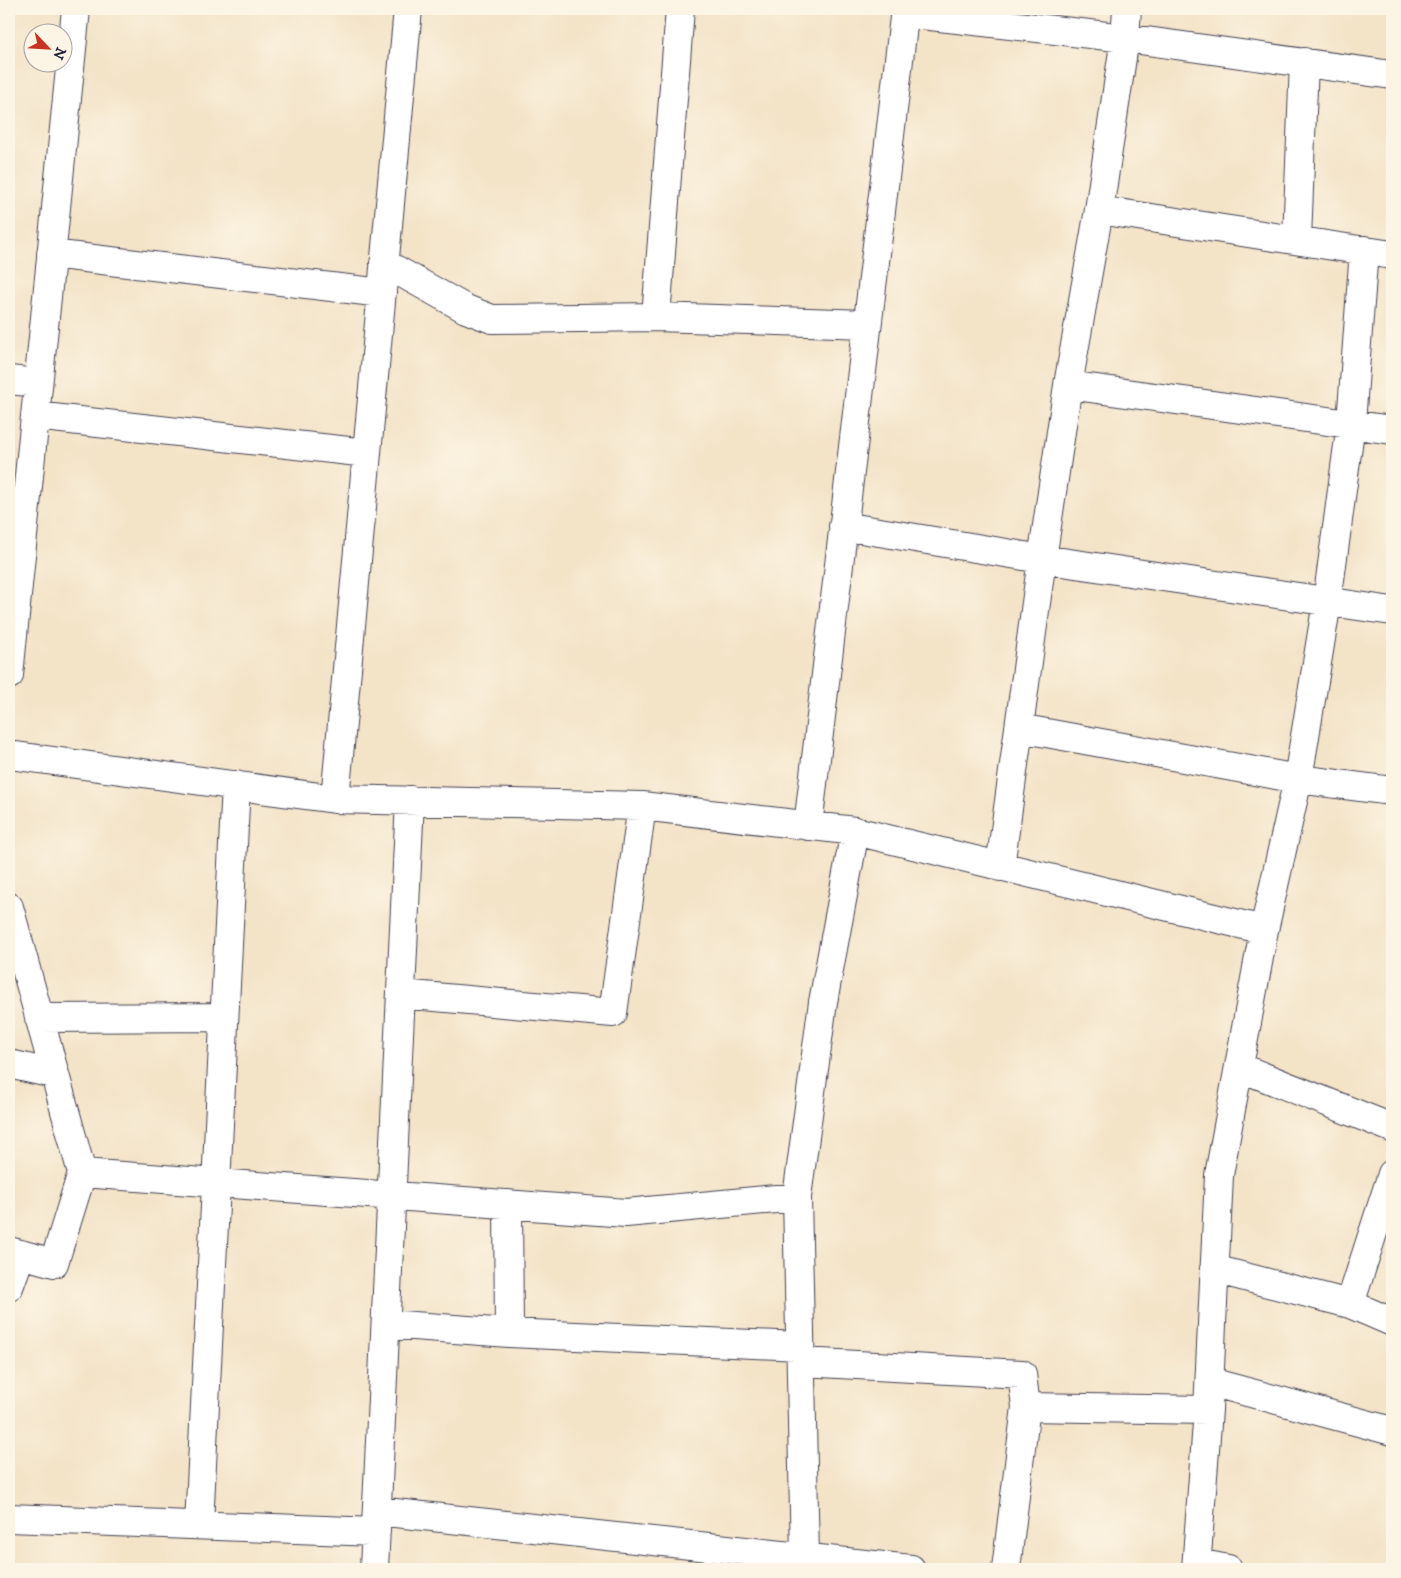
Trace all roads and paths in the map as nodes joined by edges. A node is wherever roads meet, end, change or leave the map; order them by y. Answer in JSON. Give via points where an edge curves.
{"nodes":[{"id":1,"x":76,"y":9,"type":"edge"},
{"id":2,"x":408,"y":9,"type":"edge"},
{"id":3,"x":680,"y":9,"type":"edge"},
{"id":4,"x":1127,"y":9,"type":"edge"},
{"id":5,"x":904,"y":11,"type":"edge"},
{"id":6,"x":1126,"y":38,"type":"junction"},
{"id":7,"x":1304,"y":62,"type":"junction"},
{"id":8,"x":1392,"y":75,"type":"edge"},
{"id":9,"x":1099,"y":210,"type":"junction"},
{"id":10,"x":1297,"y":238,"type":"junction"},
{"id":11,"x":1364,"y":250,"type":"junction"},
{"id":12,"x":51,"y":254,"type":"junction"},
{"id":13,"x":1392,"y":255,"type":"edge"},
{"id":14,"x":384,"y":263,"type":"junction"},
{"id":15,"x":382,"y":293,"type":"junction"},
{"id":16,"x":656,"y":317,"type":"junction"},
{"id":17,"x":867,"y":324,"type":"junction"},
{"id":18,"x":9,"y":380,"type":"edge"},
{"id":19,"x":38,"y":383,"type":"junction"},
{"id":20,"x":1068,"y":385,"type":"junction"},
{"id":21,"x":35,"y":416,"type":"junction"},
{"id":22,"x":1351,"y":423,"type":"junction"},
{"id":23,"x":1392,"y":430,"type":"edge"},
{"id":24,"x":367,"y":453,"type":"junction"},
{"id":25,"x":843,"y":526,"type":"junction"},
{"id":26,"x":1042,"y":558,"type":"junction"},
{"id":27,"x":1326,"y":602,"type":"junction"},
{"id":28,"x":1392,"y":611,"type":"edge"},
{"id":29,"x":9,"y":674,"type":"edge"},
{"id":30,"x":1019,"y":728,"type":"junction"},
{"id":31,"x":9,"y":755,"type":"edge"},
{"id":32,"x":1298,"y":779,"type":"junction"},
{"id":33,"x":236,"y":785,"type":"junction"},
{"id":34,"x":1392,"y":791,"type":"edge"},
{"id":35,"x":335,"y":799,"type":"junction"},
{"id":36,"x":410,"y":800,"type":"junction"},
{"id":37,"x":642,"y":806,"type":"junction"},
{"id":38,"x":808,"y":826,"type":"junction"},
{"id":39,"x":855,"y":831,"type":"junction"},
{"id":40,"x":1000,"y":867,"type":"junction"},
{"id":41,"x":9,"y":907,"type":"edge"},
{"id":42,"x":1264,"y":930,"type":"junction"},
{"id":43,"x":401,"y":994,"type":"junction"},
{"id":44,"x":224,"y":1016,"type":"junction"},
{"id":45,"x":39,"y":1018,"type":"junction"},
{"id":46,"x":9,"y":1064,"type":"edge"},
{"id":47,"x":1239,"y":1067,"type":"junction"},
{"id":48,"x":54,"y":1074,"type":"junction"},
{"id":49,"x":1392,"y":1128,"type":"edge"},
{"id":50,"x":82,"y":1173,"type":"junction"},
{"id":51,"x":1392,"y":1174,"type":"edge"},
{"id":52,"x":216,"y":1183,"type":"junction"},
{"id":53,"x":392,"y":1196,"type":"junction"},
{"id":54,"x":797,"y":1197,"type":"junction"},
{"id":55,"x":508,"y":1204,"type":"junction"},
{"id":56,"x":15,"y":1252,"type":"edge"},
{"id":57,"x":1214,"y":1269,"type":"junction"},
{"id":58,"x":9,"y":1287,"type":"edge"},
{"id":59,"x":1350,"y":1304,"type":"junction"},
{"id":60,"x":1392,"y":1322,"type":"edge"},
{"id":61,"x":386,"y":1324,"type":"junction"},
{"id":62,"x":508,"y":1333,"type":"junction"},
{"id":63,"x":801,"y":1354,"type":"junction"},
{"id":64,"x":1210,"y":1382,"type":"junction"},
{"id":65,"x":1026,"y":1407,"type":"junction"},
{"id":66,"x":1208,"y":1410,"type":"junction"},
{"id":67,"x":1392,"y":1431,"type":"edge"},
{"id":68,"x":9,"y":1518,"type":"edge"},
{"id":69,"x":377,"y":1521,"type":"junction"},
{"id":70,"x":199,"y":1525,"type":"junction"},
{"id":71,"x":805,"y":1556,"type":"junction"},
{"id":72,"x":1196,"y":1566,"type":"edge"},
{"id":73,"x":374,"y":1569,"type":"edge"},
{"id":74,"x":912,"y":1569,"type":"edge"},
{"id":75,"x":1006,"y":1569,"type":"edge"},
{"id":76,"x":1228,"y":1569,"type":"edge"}],
"edges":[{"from":1,"to":12,"type":"street"},
{"from":2,"to":14,"type":"street"},
{"from":3,"to":16,"type":"street"},
{"from":4,"to":6,"type":"street"},
{"from":5,"to":6,"type":"street"},
{"from":5,"to":17,"type":"street"},
{"from":6,"to":7,"type":"street"},
{"from":6,"to":9,"type":"street"},
{"from":7,"to":8,"type":"street"},
{"from":7,"to":10,"type":"street"},
{"from":9,"to":10,"type":"street"},
{"from":9,"to":20,"type":"street"},
{"from":10,"to":11,"type":"street"},
{"from":11,"to":13,"type":"street"},
{"from":11,"to":22,"type":"street"},
{"from":12,"to":15,"type":"street"},
{"from":12,"to":19,"type":"street"},
{"from":14,"to":15,"type":"street"},
{"from":14,"to":16,"type":"street","via":[[466,309],[492,319]]},
{"from":15,"to":24,"type":"street"},
{"from":16,"to":17,"type":"street"},
{"from":17,"to":25,"type":"street"},
{"from":18,"to":19,"type":"street"},
{"from":19,"to":21,"type":"street"},
{"from":20,"to":22,"type":"street"},
{"from":20,"to":26,"type":"street"},
{"from":21,"to":24,"type":"street"},
{"from":21,"to":29,"type":"street"},
{"from":22,"to":23,"type":"street"},
{"from":22,"to":27,"type":"street"},
{"from":24,"to":35,"type":"street"},
{"from":25,"to":26,"type":"street"},
{"from":25,"to":38,"type":"street"},
{"from":26,"to":27,"type":"street"},
{"from":26,"to":30,"type":"street"},
{"from":27,"to":28,"type":"street"},
{"from":27,"to":32,"type":"street"},
{"from":30,"to":32,"type":"street"},
{"from":30,"to":40,"type":"street"},
{"from":31,"to":33,"type":"street"},
{"from":32,"to":34,"type":"street"},
{"from":32,"to":42,"type":"street"},
{"from":33,"to":35,"type":"street"},
{"from":33,"to":44,"type":"street"},
{"from":35,"to":36,"type":"street"},
{"from":36,"to":37,"type":"street"},
{"from":36,"to":43,"type":"street"},
{"from":37,"to":38,"type":"street"},
{"from":37,"to":43,"type":"street","via":[[613,1013]]},
{"from":38,"to":39,"type":"street"},
{"from":39,"to":40,"type":"street"},
{"from":39,"to":54,"type":"street","via":[[823,1002]]},
{"from":40,"to":42,"type":"street"},
{"from":41,"to":45,"type":"street"},
{"from":42,"to":47,"type":"street"},
{"from":43,"to":53,"type":"street"},
{"from":44,"to":45,"type":"street"},
{"from":44,"to":52,"type":"street"},
{"from":45,"to":48,"type":"street"},
{"from":46,"to":48,"type":"street"},
{"from":47,"to":49,"type":"street"},
{"from":47,"to":57,"type":"street","via":[[1218,1175]]},
{"from":48,"to":50,"type":"street"},
{"from":50,"to":52,"type":"street"},
{"from":50,"to":56,"type":"street","via":[[54,1263]]},
{"from":51,"to":59,"type":"street"},
{"from":52,"to":53,"type":"street"},
{"from":52,"to":70,"type":"street"},
{"from":53,"to":55,"type":"street"},
{"from":53,"to":61,"type":"street"},
{"from":54,"to":55,"type":"street","via":[[626,1213]]},
{"from":54,"to":63,"type":"street"},
{"from":55,"to":62,"type":"street"},
{"from":56,"to":58,"type":"street"},
{"from":57,"to":59,"type":"street"},
{"from":57,"to":64,"type":"street"},
{"from":59,"to":60,"type":"street"},
{"from":61,"to":62,"type":"street"},
{"from":61,"to":69,"type":"street"},
{"from":62,"to":63,"type":"street"},
{"from":63,"to":65,"type":"street","via":[[1022,1374]]},
{"from":63,"to":71,"type":"street"},
{"from":64,"to":66,"type":"street"},
{"from":64,"to":67,"type":"street"},
{"from":65,"to":66,"type":"street"},
{"from":65,"to":75,"type":"street"},
{"from":66,"to":72,"type":"street"},
{"from":68,"to":70,"type":"street"},
{"from":69,"to":70,"type":"street"},
{"from":69,"to":71,"type":"street"},
{"from":69,"to":73,"type":"street"},
{"from":71,"to":74,"type":"street"},
{"from":72,"to":76,"type":"street"}]}
